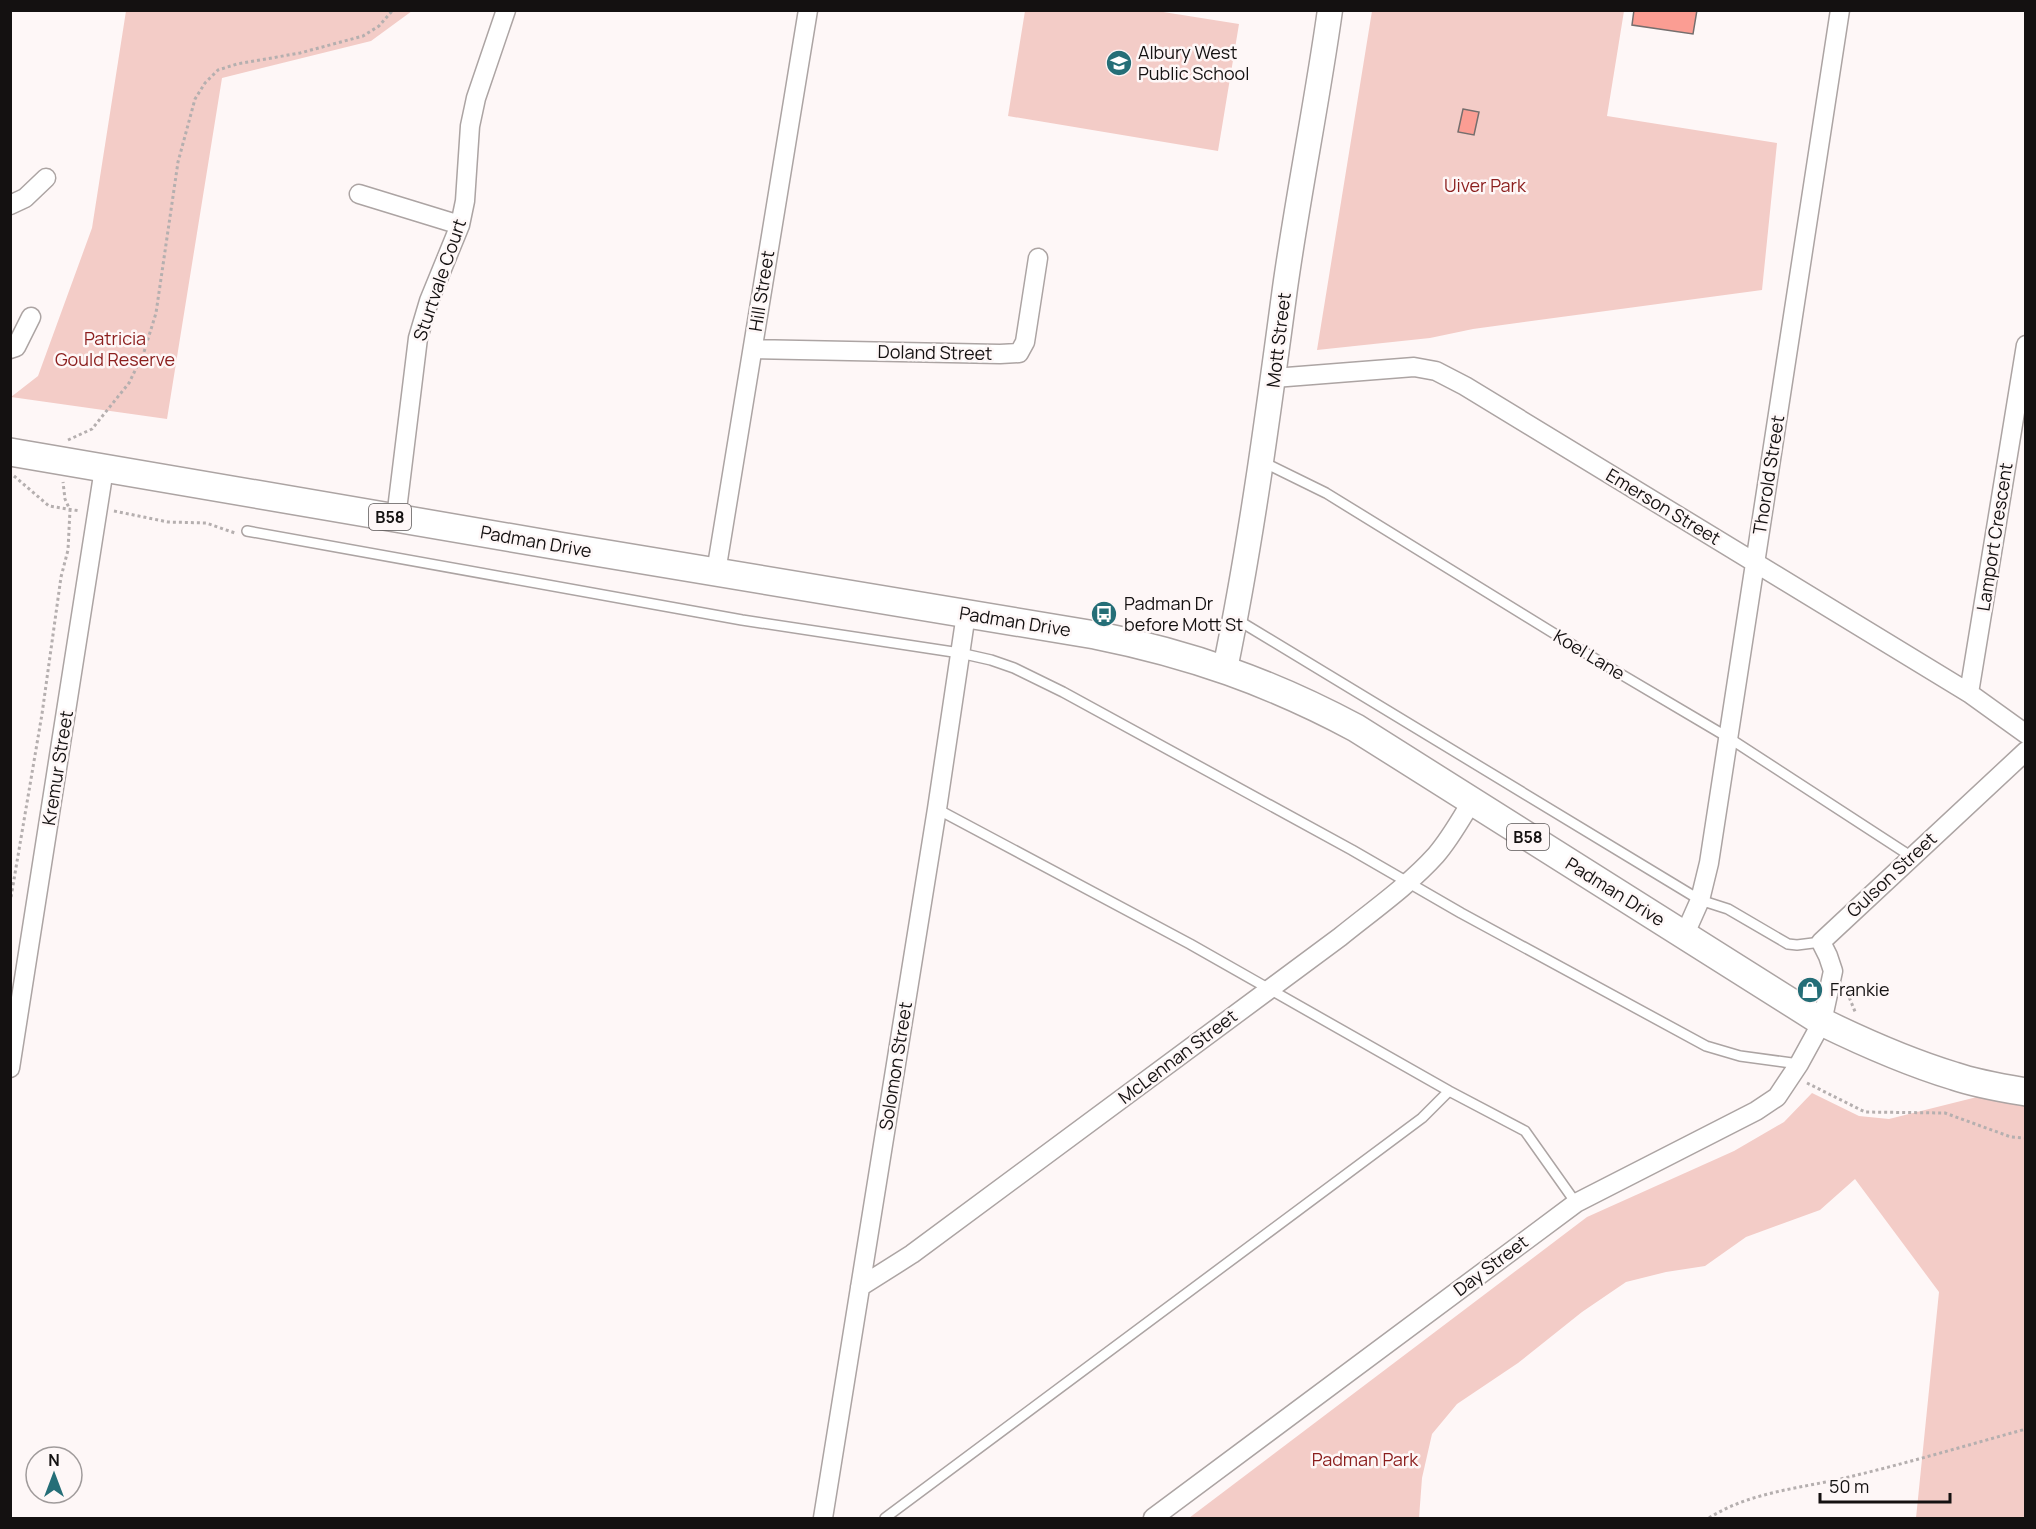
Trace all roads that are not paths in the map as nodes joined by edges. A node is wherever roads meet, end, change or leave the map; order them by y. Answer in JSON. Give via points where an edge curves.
{"nodes":[{"id":1,"x":506,"y":10,"type":"edge"},
{"id":2,"x":808,"y":10,"type":"edge"},
{"id":3,"x":1330,"y":10,"type":"edge"},
{"id":4,"x":1840,"y":10,"type":"edge"},
{"id":5,"x":46,"y":178,"type":"dead end"},
{"id":6,"x":359,"y":194,"type":"dead end"},
{"id":7,"x":10,"y":205,"type":"edge"},
{"id":8,"x":460,"y":225,"type":"junction"},
{"id":9,"x":1038,"y":258,"type":"dead end"},
{"id":10,"x":31,"y":317,"type":"dead end"},
{"id":11,"x":2025,"y":345,"type":"edge"},
{"id":12,"x":10,"y":349,"type":"edge"},
{"id":13,"x":753,"y":349,"type":"junction"},
{"id":14,"x":1274,"y":378,"type":"junction"},
{"id":15,"x":10,"y":452,"type":"edge"},
{"id":16,"x":1261,"y":461,"type":"junction"},
{"id":17,"x":104,"y":469,"type":"junction"},
{"id":18,"x":396,"y":518,"type":"junction"},
{"id":19,"x":247,"y":531,"type":"road end"},
{"id":20,"x":1755,"y":563,"type":"junction"},
{"id":21,"x":716,"y":572,"type":"junction"},
{"id":22,"x":966,"y":614,"type":"junction"},
{"id":23,"x":1236,"y":619,"type":"junction"},
{"id":24,"x":960,"y":653,"type":"junction"},
{"id":25,"x":1225,"y":669,"type":"junction"},
{"id":26,"x":1969,"y":693,"type":"junction"},
{"id":27,"x":2025,"y":734,"type":"edge"},
{"id":28,"x":1729,"y":738,"type":"junction"},
{"id":29,"x":2025,"y":751,"type":"edge"},
{"id":30,"x":1472,"y":801,"type":"junction"},
{"id":31,"x":937,"y":809,"type":"junction"},
{"id":32,"x":1912,"y":857,"type":"junction"},
{"id":33,"x":1408,"y":882,"type":"junction"},
{"id":34,"x":1700,"y":900,"type":"junction"},
{"id":35,"x":1684,"y":936,"type":"junction"},
{"id":36,"x":1821,"y":942,"type":"junction"},
{"id":37,"x":1269,"y":989,"type":"junction"},
{"id":38,"x":1822,"y":1022,"type":"junction"},
{"id":39,"x":10,"y":1068,"type":"edge"},
{"id":40,"x":1796,"y":1070,"type":"junction"},
{"id":41,"x":1449,"y":1091,"type":"junction"},
{"id":42,"x":2025,"y":1092,"type":"edge"},
{"id":43,"x":1576,"y":1203,"type":"junction"},
{"id":44,"x":860,"y":1287,"type":"junction"},
{"id":45,"x":823,"y":1518,"type":"edge"},
{"id":46,"x":885,"y":1518,"type":"edge"},
{"id":47,"x":1153,"y":1518,"type":"edge"}],
"edges":[{"from":1,"to":8,"type":"street","name":"Sturtvale Court","via":[[470,126]]},
{"from":2,"to":13,"type":"street","name":"Hill Street"},
{"from":3,"to":14,"type":"street","name":"Mott Street"},
{"from":4,"to":20,"type":"street","name":"Thorold Street"},
{"from":5,"to":7,"type":"street","via":[[25,198]]},
{"from":6,"to":8,"type":"street"},
{"from":8,"to":18,"type":"street","name":"Sturtvale Court","via":[[418,338]]},
{"from":9,"to":13,"type":"street","name":"Doland Street","via":[[1025,342],[1019,353]]},
{"from":10,"to":12,"type":"street","via":[[16,347]]},
{"from":11,"to":26,"type":"street","name":"Lamport Crescent"},
{"from":13,"to":21,"type":"street","name":"Hill Street"},
{"from":14,"to":16,"type":"street","name":"Mott Street"},
{"from":14,"to":20,"type":"street","name":"Emerson Street","via":[[1392,367],[1436,371]]},
{"from":15,"to":17,"type":"main road","name":"Padman Drive","number":"B58"},
{"from":16,"to":23,"type":"street","name":"Mott Street"},
{"from":16,"to":28,"type":"lane","name":"Koel Lane","via":[[1326,493]]},
{"from":17,"to":18,"type":"main road","name":"Padman Drive","number":"B58"},
{"from":17,"to":39,"type":"street","name":"Kremur Street"},
{"from":18,"to":21,"type":"main road","name":"Padman Drive","number":"B58"},
{"from":19,"to":24,"type":"lane","via":[[731,618]]},
{"from":20,"to":26,"type":"street","name":"Emerson Street"},
{"from":20,"to":28,"type":"street","name":"Thorold Street"},
{"from":21,"to":22,"type":"main road","name":"Padman Drive","number":"B58"},
{"from":22,"to":24,"type":"street","name":"Solomon Street"},
{"from":22,"to":25,"type":"main road","name":"Padman Drive","number":"B58","via":[[1140,644]]},
{"from":23,"to":25,"type":"street","name":"Mott Street"},
{"from":23,"to":34,"type":"lane"},
{"from":24,"to":31,"type":"street","name":"Solomon Street"},
{"from":24,"to":33,"type":"lane","via":[[1035,677]]},
{"from":25,"to":30,"type":"main road","name":"Padman Drive","number":"B58","via":[[1356,728]]},
{"from":26,"to":27,"type":"street","name":"Emerson Street"},
{"from":28,"to":32,"type":"lane","name":"Koel Lane"},
{"from":28,"to":34,"type":"street","name":"Thorold Street"},
{"from":29,"to":32,"type":"street","name":"Gulson Street"},
{"from":30,"to":33,"type":"street","name":"McLennan Street","via":[[1446,843]]},
{"from":30,"to":35,"type":"main road","name":"Padman Drive","number":"B58"},
{"from":31,"to":37,"type":"lane"},
{"from":31,"to":44,"type":"street","name":"Solomon Street"},
{"from":32,"to":36,"type":"street","name":"Gulson Street"},
{"from":33,"to":37,"type":"street","name":"McLennan Street"},
{"from":33,"to":40,"type":"lane","via":[[1706,1046]]},
{"from":34,"to":35,"type":"street","name":"Thorold Street"},
{"from":34,"to":36,"type":"lane","via":[[1728,909],[1788,944]]},
{"from":35,"to":38,"type":"main road","name":"Padman Drive","number":"B58"},
{"from":36,"to":38,"type":"street","via":[[1833,971]]},
{"from":37,"to":41,"type":"lane"},
{"from":37,"to":44,"type":"street","name":"McLennan Street","via":[[912,1254]]},
{"from":38,"to":40,"type":"street","name":"Day Street"},
{"from":38,"to":42,"type":"main road","name":"Padman Drive","number":"B58","via":[[1917,1064]]},
{"from":40,"to":43,"type":"street","name":"Day Street","via":[[1778,1097],[1756,1111]]},
{"from":41,"to":43,"type":"lane","via":[[1525,1131]]},
{"from":41,"to":46,"type":"lane","via":[[1422,1118]]},
{"from":43,"to":47,"type":"street","name":"Day Street"},
{"from":44,"to":45,"type":"street","name":"Solomon Street"}]}
